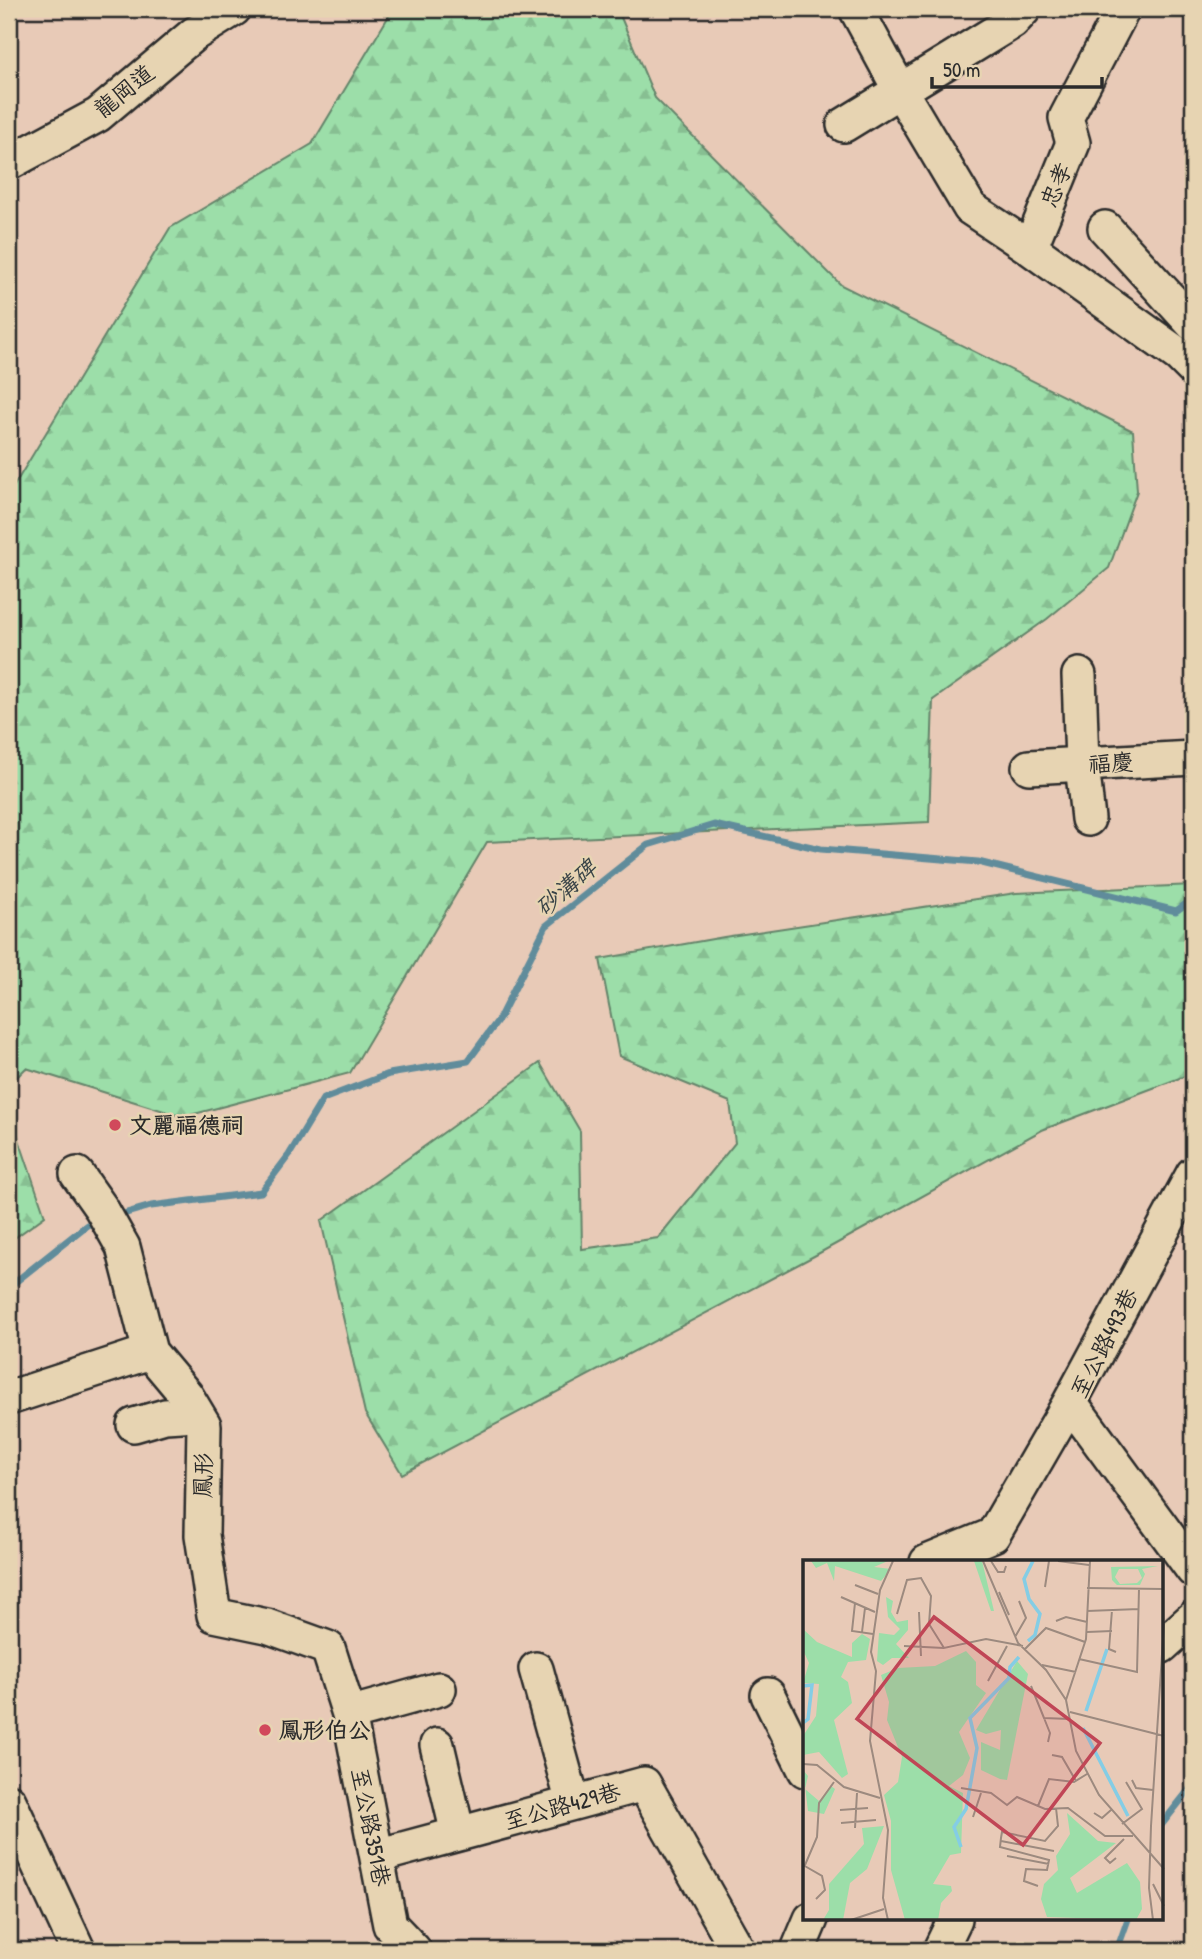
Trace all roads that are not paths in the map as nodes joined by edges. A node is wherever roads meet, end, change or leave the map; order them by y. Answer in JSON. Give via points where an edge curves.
{"nodes":[{"id":1,"x":234,"y":9,"type":"edge"},
{"id":2,"x":856,"y":9,"type":"edge"},
{"id":3,"x":1024,"y":9,"type":"edge"},
{"id":4,"x":1123,"y":9,"type":"edge"},
{"id":5,"x":901,"y":92,"type":"junction"},
{"id":6,"x":844,"y":125,"type":"dead end"},
{"id":7,"x":9,"y":163,"type":"edge"},
{"id":8,"x":1105,"y":228,"type":"dead end"},
{"id":9,"x":1030,"y":248,"type":"junction"},
{"id":10,"x":1193,"y":324,"type":"edge"},
{"id":11,"x":1193,"y":369,"type":"edge"},
{"id":12,"x":1079,"y":676,"type":"dead end"},
{"id":13,"x":1193,"y":758,"type":"edge"},
{"id":14,"x":1082,"y":764,"type":"junction"},
{"id":15,"x":1029,"y":767,"type":"dead end"},
{"id":16,"x":1087,"y":818,"type":"dead end"},
{"id":17,"x":77,"y":1174,"type":"dead end"},
{"id":18,"x":1193,"y":1174,"type":"edge"},
{"id":19,"x":150,"y":1352,"type":"junction"},
{"id":20,"x":9,"y":1398,"type":"edge"},
{"id":21,"x":1070,"y":1402,"type":"junction"},
{"id":22,"x":197,"y":1414,"type":"junction"},
{"id":23,"x":134,"y":1425,"type":"dead end"},
{"id":24,"x":932,"y":1560,"type":"edge"},
{"id":25,"x":1193,"y":1570,"type":"edge"},
{"id":26,"x":214,"y":1615,"type":"joint"},
{"id":27,"x":1193,"y":1618,"type":"edge"},
{"id":28,"x":1164,"y":1644,"type":"edge"},
{"id":29,"x":536,"y":1669,"type":"dead end"},
{"id":30,"x":439,"y":1689,"type":"dead end"},
{"id":31,"x":768,"y":1695,"type":"dead end"},
{"id":32,"x":349,"y":1714,"type":"junction"},
{"id":33,"x":437,"y":1745,"type":"dead end"},
{"id":34,"x":803,"y":1766,"type":"edge"},
{"id":35,"x":9,"y":1801,"type":"edge"},
{"id":36,"x":573,"y":1803,"type":"junction"},
{"id":37,"x":458,"y":1833,"type":"junction"},
{"id":38,"x":377,"y":1856,"type":"junction"},
{"id":39,"x":811,"y":1920,"type":"edge"},
{"id":40,"x":955,"y":1920,"type":"edge"},
{"id":41,"x":78,"y":1950,"type":"edge"},
{"id":42,"x":414,"y":1950,"type":"edge"},
{"id":43,"x":738,"y":1950,"type":"edge"},
{"id":44,"x":797,"y":1950,"type":"edge"},
{"id":45,"x":940,"y":1950,"type":"edge"}],
"edges":[{"from":1,"to":7,"type":"street","name":"龍岡道","via":[[194,34],[98,115]]},
{"from":2,"to":5,"type":"street"},
{"from":3,"to":5,"type":"street","via":[[1012,22]]},
{"from":4,"to":9,"type":"street","name":"忠孝","via":[[1066,118],[1073,143]]},
{"from":5,"to":6,"type":"street"},
{"from":5,"to":9,"type":"street","via":[[970,208]]},
{"from":8,"to":10,"type":"street"},
{"from":9,"to":11,"type":"street"},
{"from":12,"to":14,"type":"street"},
{"from":13,"to":14,"type":"street","name":"福慶"},
{"from":14,"to":15,"type":"street","name":"福慶"},
{"from":14,"to":16,"type":"street"},
{"from":17,"to":19,"type":"street","name":"鳳形","via":[[122,1247]]},
{"from":18,"to":21,"type":"street","name":"至公路493巷"},
{"from":19,"to":20,"type":"street"},
{"from":19,"to":22,"type":"street","name":"鳳形"},
{"from":21,"to":24,"type":"street","via":[[993,1535]]},
{"from":21,"to":25,"type":"street","name":"至公路493巷"},
{"from":22,"to":23,"type":"street","via":[[165,1416]]},
{"from":22,"to":26,"type":"street","name":"鳳形","via":[[204,1425],[202,1535]]},
{"from":26,"to":32,"type":"street","name":"至公路351巷","via":[[267,1626],[328,1648]]},
{"from":27,"to":28,"type":"street"},
{"from":29,"to":36,"type":"street"},
{"from":30,"to":32,"type":"street"},
{"from":31,"to":34,"type":"street"},
{"from":32,"to":38,"type":"street","name":"至公路351巷"},
{"from":33,"to":37,"type":"street"},
{"from":35,"to":41,"type":"street"},
{"from":36,"to":37,"type":"street","name":"至公路429巷"},
{"from":36,"to":43,"type":"street","name":"至公路429巷","via":[[644,1784]]},
{"from":37,"to":38,"type":"street","name":"至公路429巷"},
{"from":38,"to":42,"type":"street","name":"至公路351巷","via":[[390,1925]]},
{"from":39,"to":44,"type":"street"},
{"from":40,"to":45,"type":"street"}]}
